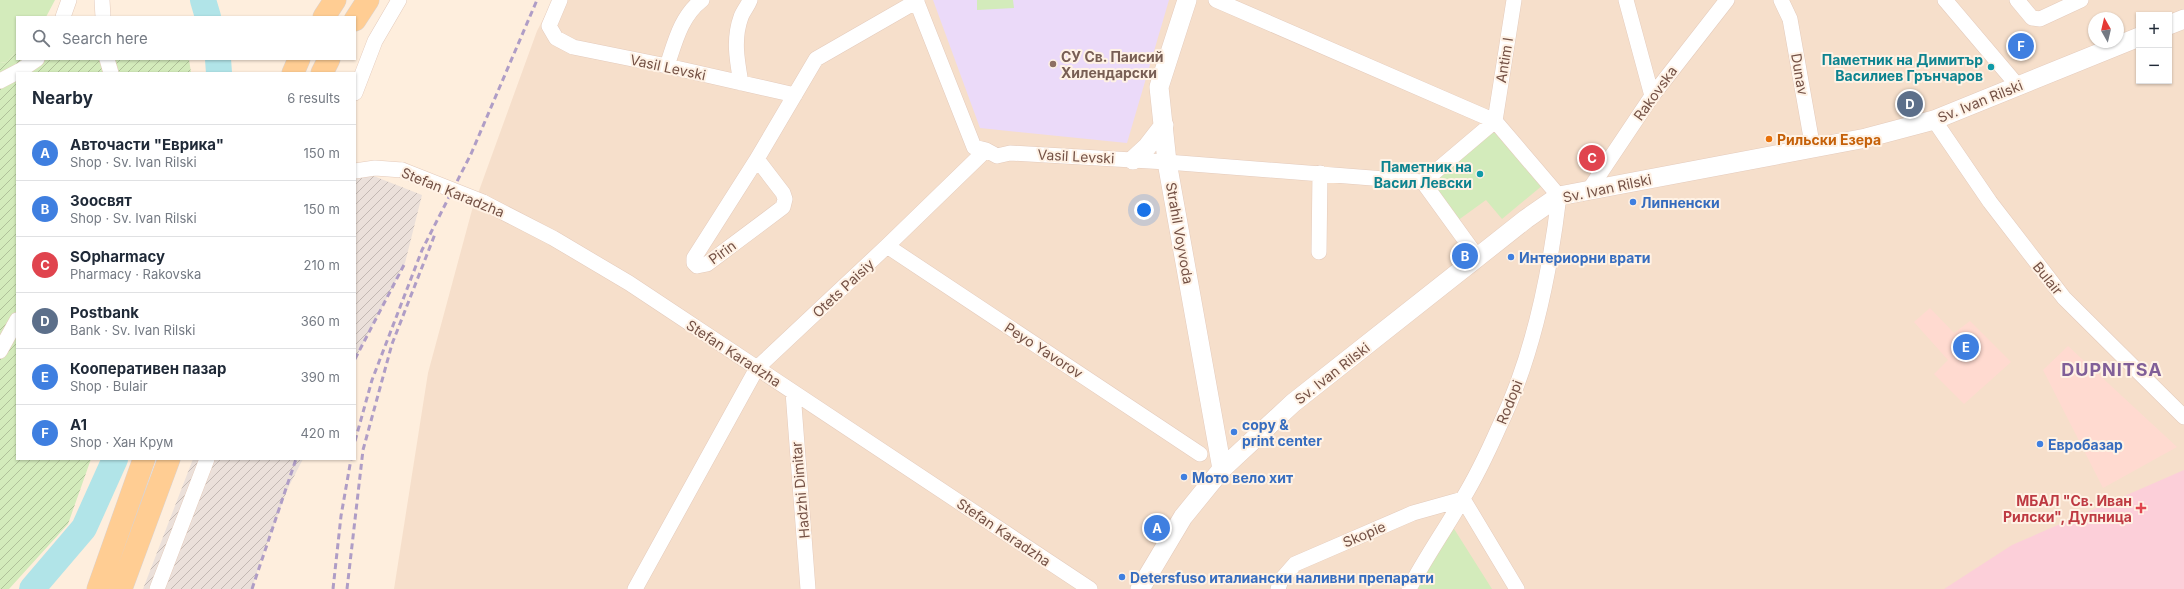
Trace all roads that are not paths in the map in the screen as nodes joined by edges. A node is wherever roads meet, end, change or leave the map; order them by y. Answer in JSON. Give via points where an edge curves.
{"nodes":[{"id":1,"x":69,"y":0,"type":"edge"},
{"id":2,"x":102,"y":0,"type":"edge"},
{"id":3,"x":335,"y":0,"type":"edge"},
{"id":4,"x":368,"y":0,"type":"edge"},
{"id":5,"x":399,"y":0,"type":"edge"},
{"id":6,"x":560,"y":0,"type":"edge"},
{"id":7,"x":702,"y":0,"type":"edge"},
{"id":8,"x":750,"y":0,"type":"edge"},
{"id":9,"x":1187,"y":0,"type":"edge"},
{"id":10,"x":1216,"y":0,"type":"edge"},
{"id":11,"x":1514,"y":0,"type":"edge"},
{"id":12,"x":1626,"y":0,"type":"edge"},
{"id":13,"x":1727,"y":0,"type":"edge"},
{"id":14,"x":1781,"y":0,"type":"edge"},
{"id":15,"x":1945,"y":0,"type":"edge"},
{"id":16,"x":2017,"y":0,"type":"edge"},
{"id":17,"x":2081,"y":0,"type":"edge"},
{"id":18,"x":917,"y":1,"type":"edge"},
{"id":19,"x":63,"y":16,"type":"edge"},
{"id":20,"x":103,"y":16,"type":"edge"},
{"id":21,"x":325,"y":16,"type":"edge"},
{"id":22,"x":356,"y":18,"type":"edge"},
{"id":23,"x":2184,"y":19,"type":"edge"},
{"id":24,"x":2172,"y":24,"type":"edge"},
{"id":25,"x":2136,"y":38,"type":"edge"},
{"id":26,"x":36,"y":60,"type":"edge"},
{"id":27,"x":103,"y":60,"type":"edge"},
{"id":28,"x":107,"y":60,"type":"edge"},
{"id":29,"x":299,"y":60,"type":"edge"},
{"id":30,"x":328,"y":60,"type":"edge"},
{"id":31,"x":667,"y":66,"type":"junction"},
{"id":32,"x":17,"y":72,"type":"edge"},
{"id":33,"x":99,"y":72,"type":"edge"},
{"id":34,"x":111,"y":72,"type":"edge"},
{"id":35,"x":293,"y":72,"type":"edge"},
{"id":36,"x":322,"y":72,"type":"edge"},
{"id":37,"x":16,"y":73,"type":"edge"},
{"id":38,"x":0,"y":81,"type":"edge"},
{"id":39,"x":741,"y":83,"type":"junction"},
{"id":40,"x":2018,"y":86,"type":"junction"},
{"id":41,"x":356,"y":90,"type":"edge"},
{"id":42,"x":795,"y":96,"type":"junction"},
{"id":43,"x":1652,"y":96,"type":"junction"},
{"id":44,"x":1934,"y":120,"type":"junction"},
{"id":45,"x":1495,"y":121,"type":"junction"},
{"id":46,"x":1164,"y":125,"type":"junction"},
{"id":47,"x":1813,"y":149,"type":"junction"},
{"id":48,"x":986,"y":150,"type":"junction"},
{"id":49,"x":757,"y":159,"type":"junction"},
{"id":50,"x":1133,"y":160,"type":"junction"},
{"id":51,"x":1167,"y":162,"type":"junction"},
{"id":52,"x":356,"y":171,"type":"edge"},
{"id":53,"x":1320,"y":173,"type":"junction"},
{"id":54,"x":1423,"y":182,"type":"junction"},
{"id":55,"x":1589,"y":190,"type":"junction"},
{"id":56,"x":1559,"y":196,"type":"junction"},
{"id":57,"x":887,"y":246,"type":"junction"},
{"id":58,"x":1319,"y":252,"type":"dead end"},
{"id":59,"x":1478,"y":258,"type":"junction"},
{"id":60,"x":16,"y":322,"type":"edge"},
{"id":61,"x":0,"y":351,"type":"edge"},
{"id":62,"x":757,"y":368,"type":"junction"},
{"id":63,"x":793,"y":392,"type":"junction"},
{"id":64,"x":2184,"y":417,"type":"edge"},
{"id":65,"x":1200,"y":454,"type":"dead end"},
{"id":66,"x":144,"y":460,"type":"edge"},
{"id":67,"x":169,"y":460,"type":"edge"},
{"id":68,"x":207,"y":460,"type":"edge"},
{"id":69,"x":1222,"y":469,"type":"junction"},
{"id":70,"x":1462,"y":499,"type":"junction"},
{"id":71,"x":98,"y":589,"type":"edge"},
{"id":72,"x":121,"y":589,"type":"edge"},
{"id":73,"x":157,"y":589,"type":"edge"},
{"id":74,"x":635,"y":589,"type":"edge"},
{"id":75,"x":808,"y":589,"type":"edge"},
{"id":76,"x":1090,"y":589,"type":"edge"},
{"id":77,"x":1140,"y":589,"type":"edge"},
{"id":78,"x":1278,"y":589,"type":"edge"},
{"id":79,"x":1409,"y":589,"type":"edge"},
{"id":80,"x":1518,"y":589,"type":"edge"}],
"edges":[{"from":1,"to":19,"type":"street"},
{"from":2,"to":20,"type":"street"},
{"from":3,"to":21,"type":"main road"},
{"from":4,"to":22,"type":"main road"},
{"from":5,"to":41,"type":"street","via":[[375,41]]},
{"from":6,"to":31,"type":"street","name":"Vasil Levski","via":[[550,26],[556,38],[573,47]]},
{"from":7,"to":31,"type":"street","via":[[682,22]]},
{"from":8,"to":39,"type":"street","via":[[741,15],[736,34],[736,57]]},
{"from":9,"to":46,"type":"street","name":"Strahil Voyvoda","via":[[1159,87]]},
{"from":10,"to":45,"type":"street"},
{"from":11,"to":45,"type":"street","name":"Antim I"},
{"from":12,"to":43,"type":"street"},
{"from":13,"to":43,"type":"street","name":"Rakovska"},
{"from":14,"to":47,"type":"street","name":"Dunav","via":[[1790,19]]},
{"from":15,"to":40,"type":"street"},
{"from":16,"to":17,"type":"street","via":[[2032,18],[2040,19]]},
{"from":18,"to":42,"type":"street","name":"Pirin","via":[[816,59]]},
{"from":18,"to":48,"type":"street","via":[[974,147]]},
{"from":23,"to":24,"type":"street"},
{"from":25,"to":40,"type":"street","name":"Sv. Ivan Rilski"},
{"from":26,"to":32,"type":"street"},
{"from":27,"to":33,"type":"street"},
{"from":28,"to":34,"type":"street"},
{"from":29,"to":35,"type":"main road"},
{"from":30,"to":36,"type":"main road"},
{"from":31,"to":39,"type":"street","name":"Vasil Levski"},
{"from":37,"to":38,"type":"street"},
{"from":39,"to":42,"type":"street","name":"Vasil Levski"},
{"from":40,"to":44,"type":"street","name":"Sv. Ivan Rilski"},
{"from":42,"to":49,"type":"street","name":"Pirin"},
{"from":43,"to":55,"type":"street","name":"Rakovska"},
{"from":44,"to":47,"type":"street","name":"Sv. Ivan Rilski"},
{"from":44,"to":64,"type":"street","name":"Bulair","via":[[1990,202],[2064,298]]},
{"from":45,"to":54,"type":"street"},
{"from":45,"to":56,"type":"street"},
{"from":46,"to":50,"type":"street"},
{"from":46,"to":51,"type":"street","name":"Strahil Voyvoda"},
{"from":47,"to":55,"type":"street","name":"Sv. Ivan Rilski"},
{"from":48,"to":50,"type":"street","name":"Vasil Levski","via":[[997,156],[1010,153]]},
{"from":48,"to":57,"type":"street","name":"Otets Paisiy"},
{"from":49,"to":49,"type":"street","name":"Pirin","via":[[694,258],[694,263],[698,266],[707,264],[783,207],[783,193]]},
{"from":50,"to":51,"type":"street","name":"Vasil Levski"},
{"from":51,"to":53,"type":"street","name":"Vasil Levski"},
{"from":51,"to":69,"type":"street","name":"Strahil Voyvoda"},
{"from":52,"to":62,"type":"street","name":"Stefan Karadzha","bridge":true,"via":[[365,168],[402,170],[483,202],[629,283]]},
{"from":53,"to":54,"type":"street","name":"Vasil Levski"},
{"from":53,"to":58,"type":"street"},
{"from":54,"to":59,"type":"street"},
{"from":55,"to":56,"type":"street","name":"Sv. Ivan Rilski"},
{"from":56,"to":59,"type":"street","name":"Sv. Ivan Rilski"},
{"from":56,"to":70,"type":"street","name":"Rodopi","via":[[1552,252],[1517,384],[1500,426]]},
{"from":57,"to":62,"type":"street","name":"Otets Paisiy"},
{"from":57,"to":65,"type":"street","name":"Peyo Yavorov"},
{"from":59,"to":69,"type":"street","name":"Sv. Ivan Rilski","via":[[1293,403]]},
{"from":60,"to":61,"type":"street"},
{"from":62,"to":63,"type":"street","name":"Stefan Karadzha"},
{"from":62,"to":74,"type":"street","name":"Otets Paisiy"},
{"from":63,"to":75,"type":"street","name":"Hadzhi Dimitar"},
{"from":63,"to":76,"type":"street","name":"Stefan Karadzha"},
{"from":66,"to":71,"type":"main road"},
{"from":67,"to":72,"type":"main road"},
{"from":68,"to":73,"type":"street"},
{"from":69,"to":77,"type":"street","name":"Sv. Ivan Rilski","via":[[1183,517]]},
{"from":70,"to":78,"type":"street","name":"Skopie","via":[[1413,513],[1295,564],[1281,580]]},
{"from":70,"to":79,"type":"street","name":"Rodopi"},
{"from":70,"to":80,"type":"street"}]}
